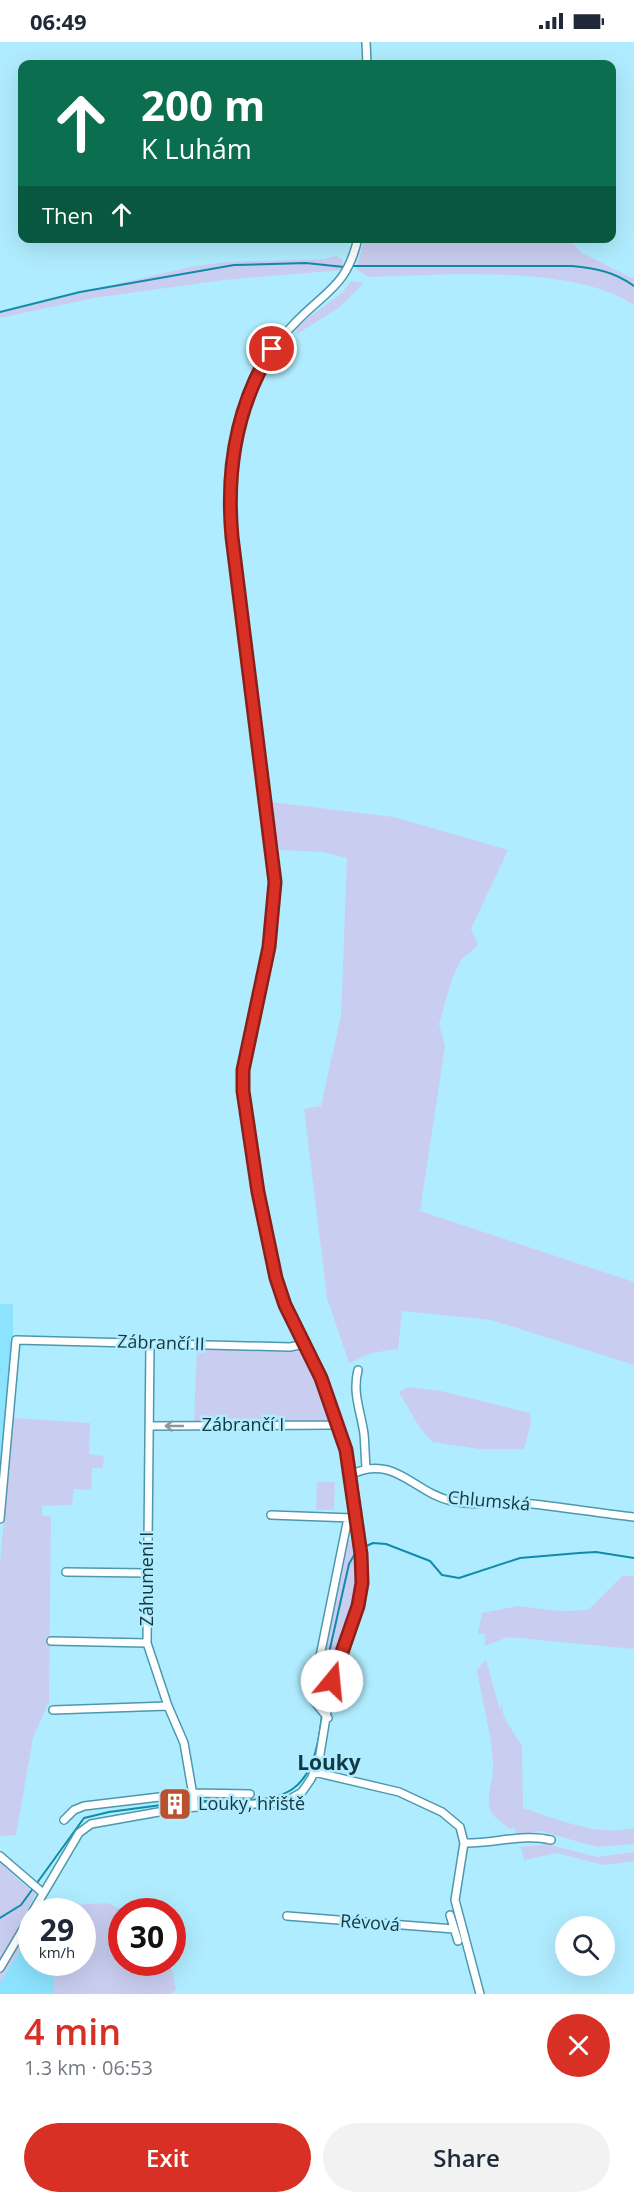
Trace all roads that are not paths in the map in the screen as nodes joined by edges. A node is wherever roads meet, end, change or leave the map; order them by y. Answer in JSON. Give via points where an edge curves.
{"nodes":[{"id":1,"x":366,"y":42,"type":"edge"},
{"id":2,"x":366,"y":60,"type":"edge"},
{"id":3,"x":357,"y":243,"type":"edge"},
{"id":4,"x":150,"y":1343,"type":"junction"},
{"id":5,"x":305,"y":1344,"type":"junction"},
{"id":6,"x":358,"y":1370,"type":"dead end"},
{"id":7,"x":337,"y":1422,"type":"junction"},
{"id":8,"x":148,"y":1426,"type":"junction"},
{"id":9,"x":366,"y":1467,"type":"junction"},
{"id":10,"x":352,"y":1474,"type":"junction"},
{"id":11,"x":271,"y":1515,"type":"dead end"},
{"id":12,"x":357,"y":1517,"type":"junction"},
{"id":13,"x":634,"y":1517,"type":"edge"},
{"id":14,"x":348,"y":1518,"type":"junction"},
{"id":15,"x":0,"y":1519,"type":"edge"},
{"id":16,"x":66,"y":1572,"type":"dead end"},
{"id":17,"x":147,"y":1574,"type":"junction"},
{"id":18,"x":51,"y":1641,"type":"dead end"},
{"id":19,"x":147,"y":1643,"type":"junction"},
{"id":20,"x":168,"y":1706,"type":"junction"},
{"id":21,"x":52,"y":1710,"type":"dead end"},
{"id":22,"x":324,"y":1714,"type":"junction"},
{"id":23,"x":314,"y":1772,"type":"junction"},
{"id":24,"x":249,"y":1794,"type":"dead end"},
{"id":25,"x":194,"y":1800,"type":"junction"},
{"id":26,"x":94,"y":1806,"type":"junction"},
{"id":27,"x":64,"y":1820,"type":"dead end"},
{"id":28,"x":98,"y":1821,"type":"junction"},
{"id":29,"x":551,"y":1840,"type":"dead end"},
{"id":30,"x":464,"y":1843,"type":"junction"},
{"id":31,"x":0,"y":1856,"type":"edge"},
{"id":32,"x":43,"y":1893,"type":"junction"},
{"id":33,"x":40,"y":1898,"type":"edge"},
{"id":34,"x":286,"y":1916,"type":"dead end"},
{"id":35,"x":450,"y":1916,"type":"dead end"},
{"id":36,"x":454,"y":1929,"type":"junction"},
{"id":37,"x":18,"y":1937,"type":"edge"},
{"id":38,"x":458,"y":1941,"type":"dead end"},
{"id":39,"x":0,"y":1968,"type":"edge"},
{"id":40,"x":480,"y":1994,"type":"edge"}],
"edges":[{"from":1,"to":2,"type":"street"},
{"from":3,"to":5,"type":"street","via":[[351,265],[340,282],[288,329],[262,365],[240,422],[229,491],[273,862],[272,929],[243,1070],[243,1091],[276,1278]]},
{"from":4,"to":5,"type":"street","name":"Zábrančí II","via":[[290,1347]]},
{"from":4,"to":8,"type":"street","name":"Záhumení I"},
{"from":4,"to":15,"type":"street","name":"Zábrančí II","via":[[16,1340]]},
{"from":5,"to":7,"type":"street"},
{"from":6,"to":9,"type":"street","via":[[357,1406],[364,1432]]},
{"from":7,"to":8,"type":"street","name":"Zábrančí I","one_way":true},
{"from":7,"to":10,"type":"street"},
{"from":8,"to":17,"type":"street","name":"Záhumení I"},
{"from":9,"to":10,"type":"street"},
{"from":9,"to":13,"type":"street","name":"Chlumská","via":[[390,1470],[437,1497],[452,1501],[518,1503]]},
{"from":10,"to":12,"type":"street"},
{"from":11,"to":14,"type":"street"},
{"from":12,"to":14,"type":"street"},
{"from":12,"to":22,"type":"street","via":[[360,1596]]},
{"from":14,"to":22,"type":"street","via":[[314,1686],[314,1701]]},
{"from":16,"to":17,"type":"street"},
{"from":17,"to":19,"type":"street","name":"Záhumení I"},
{"from":18,"to":19,"type":"street"},
{"from":19,"to":20,"type":"street","name":"Záhumení I"},
{"from":20,"to":21,"type":"street"},
{"from":20,"to":25,"type":"street","name":"Záhumení I","via":[[183,1738]]},
{"from":22,"to":23,"type":"street"},
{"from":23,"to":25,"type":"street","via":[[306,1788],[290,1799],[274,1803]]},
{"from":23,"to":30,"type":"street","via":[[391,1789],[420,1800],[453,1819]]},
{"from":24,"to":25,"type":"street"},
{"from":25,"to":26,"type":"street"},
{"from":25,"to":28,"type":"street"},
{"from":26,"to":27,"type":"street","via":[[78,1808]]},
{"from":26,"to":28,"type":"street"},
{"from":28,"to":32,"type":"street","via":[[80,1833]]},
{"from":29,"to":30,"type":"street","via":[[539,1836]]},
{"from":30,"to":40,"type":"street","via":[[455,1900]]},
{"from":31,"to":32,"type":"street"},
{"from":32,"to":33,"type":"street"},
{"from":34,"to":36,"type":"street","name":"Révová"},
{"from":35,"to":36,"type":"street"},
{"from":36,"to":38,"type":"street"},
{"from":37,"to":39,"type":"street"}]}
